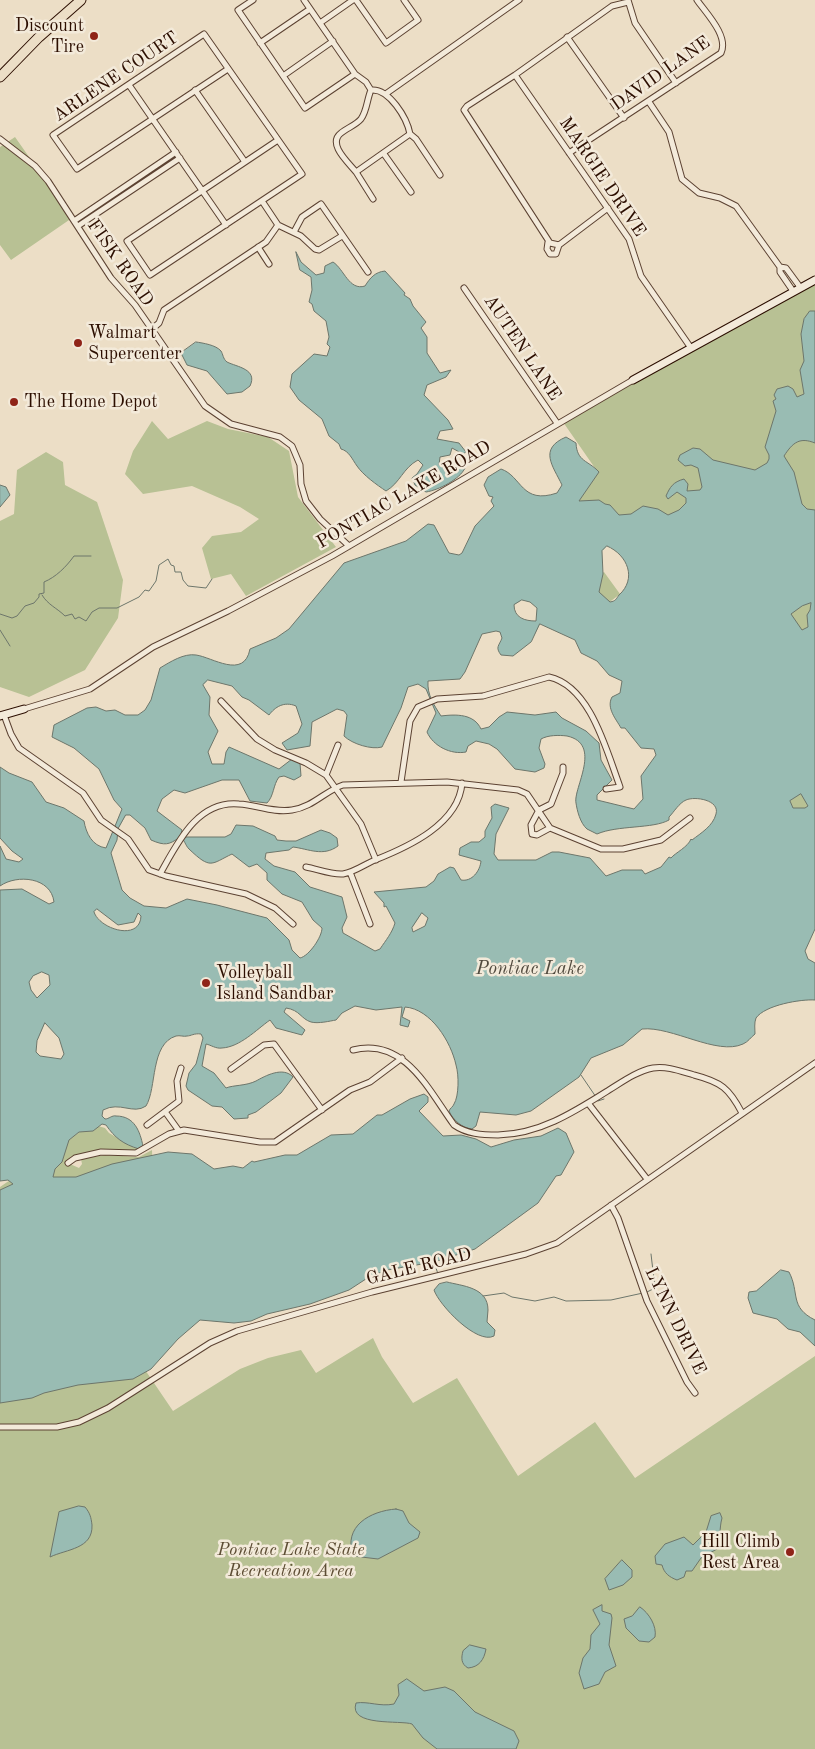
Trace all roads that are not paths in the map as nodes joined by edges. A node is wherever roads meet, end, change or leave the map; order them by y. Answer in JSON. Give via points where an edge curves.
{"nodes":[{"id":1,"x":81,"y":0,"type":"edge"},
{"id":2,"x":253,"y":0,"type":"edge"},
{"id":3,"x":304,"y":0,"type":"edge"},
{"id":4,"x":354,"y":0,"type":"edge"},
{"id":5,"x":404,"y":0,"type":"edge"},
{"id":6,"x":519,"y":0,"type":"edge"},
{"id":7,"x":697,"y":0,"type":"edge"},
{"id":8,"x":628,"y":1,"type":"edge"},
{"id":9,"x":310,"y":9,"type":"junction"},
{"id":10,"x":320,"y":24,"type":"junction"},
{"id":11,"x":567,"y":37,"type":"junction"},
{"id":12,"x":333,"y":41,"type":"junction"},
{"id":13,"x":260,"y":43,"type":"junction"},
{"id":14,"x":228,"y":69,"type":"junction"},
{"id":15,"x":355,"y":74,"type":"junction"},
{"id":16,"x":515,"y":75,"type":"junction"},
{"id":17,"x":283,"y":76,"type":"junction"},
{"id":18,"x":0,"y":77,"type":"edge"},
{"id":19,"x":676,"y":83,"type":"junction"},
{"id":20,"x":129,"y":85,"type":"junction"},
{"id":21,"x":195,"y":90,"type":"junction"},
{"id":22,"x":371,"y":90,"type":"junction"},
{"id":23,"x":387,"y":93,"type":"junction"},
{"id":24,"x":649,"y":102,"type":"junction"},
{"id":25,"x":624,"y":118,"type":"junction"},
{"id":26,"x":153,"y":119,"type":"junction"},
{"id":27,"x":410,"y":134,"type":"junction"},
{"id":28,"x":0,"y":139,"type":"edge"},
{"id":29,"x":278,"y":140,"type":"junction"},
{"id":30,"x":176,"y":152,"type":"junction"},
{"id":31,"x":570,"y":153,"type":"junction"},
{"id":32,"x":384,"y":154,"type":"junction"},
{"id":33,"x":180,"y":158,"type":"junction"},
{"id":34,"x":245,"y":162,"type":"junction"},
{"id":35,"x":356,"y":172,"type":"junction"},
{"id":36,"x":440,"y":175,"type":"dead end"},
{"id":37,"x":141,"y":176,"type":"junction"},
{"id":38,"x":145,"y":181,"type":"junction"},
{"id":39,"x":203,"y":190,"type":"junction"},
{"id":40,"x":411,"y":192,"type":"dead end"},
{"id":41,"x":111,"y":196,"type":"junction"},
{"id":42,"x":373,"y":199,"type":"dead end"},
{"id":43,"x":114,"y":201,"type":"junction"},
{"id":44,"x":262,"y":201,"type":"junction"},
{"id":45,"x":608,"y":208,"type":"junction"},
{"id":46,"x":74,"y":221,"type":"junction"},
{"id":47,"x":226,"y":224,"type":"junction"},
{"id":48,"x":278,"y":225,"type":"junction"},
{"id":49,"x":78,"y":226,"type":"junction"},
{"id":50,"x":294,"y":232,"type":"junction"},
{"id":51,"x":342,"y":236,"type":"junction"},
{"id":52,"x":548,"y":242,"type":"junction"},
{"id":53,"x":559,"y":244,"type":"junction"},
{"id":54,"x":258,"y":247,"type":"junction"},
{"id":55,"x":269,"y":264,"type":"dead end"},
{"id":56,"x":368,"y":272,"type":"dead end"},
{"id":57,"x":815,"y":280,"type":"edge"},
{"id":58,"x":464,"y":288,"type":"dead end"},
{"id":59,"x":797,"y":289,"type":"junction"},
{"id":60,"x":151,"y":330,"type":"junction"},
{"id":61,"x":690,"y":348,"type":"junction"},
{"id":62,"x":632,"y":380,"type":"joint"},
{"id":63,"x":557,"y":423,"type":"junction"},
{"id":64,"x":349,"y":546,"type":"junction"},
{"id":65,"x":220,"y":701,"type":"dead end"},
{"id":66,"x":24,"y":709,"type":"joint"},
{"id":67,"x":2,"y":715,"type":"edge"},
{"id":68,"x":338,"y":745,"type":"dead end"},
{"id":69,"x":563,"y":767,"type":"dead end"},
{"id":70,"x":326,"y":775,"type":"junction"},
{"id":71,"x":401,"y":782,"type":"junction"},
{"id":72,"x":462,"y":783,"type":"junction"},
{"id":73,"x":333,"y":788,"type":"junction"},
{"id":74,"x":606,"y":789,"type":"dead end"},
{"id":75,"x":539,"y":810,"type":"junction"},
{"id":76,"x":690,"y":818,"type":"dead end"},
{"id":77,"x":550,"y":828,"type":"junction"},
{"id":78,"x":376,"y":860,"type":"junction"},
{"id":79,"x":306,"y":866,"type":"dead end"},
{"id":80,"x":350,"y":872,"type":"junction"},
{"id":81,"x":160,"y":874,"type":"junction"},
{"id":82,"x":294,"y":924,"type":"dead end"},
{"id":83,"x":370,"y":924,"type":"dead end"},
{"id":84,"x":354,"y":1050,"type":"dead end"},
{"id":85,"x":402,"y":1058,"type":"junction"},
{"id":86,"x":815,"y":1063,"type":"edge"},
{"id":87,"x":181,"y":1068,"type":"dead end"},
{"id":88,"x":231,"y":1069,"type":"dead end"},
{"id":89,"x":588,"y":1103,"type":"junction"},
{"id":90,"x":322,"y":1110,"type":"junction"},
{"id":91,"x":166,"y":1113,"type":"junction"},
{"id":92,"x":742,"y":1113,"type":"junction"},
{"id":93,"x":147,"y":1125,"type":"dead end"},
{"id":94,"x":179,"y":1131,"type":"junction"},
{"id":95,"x":68,"y":1163,"type":"dead end"},
{"id":96,"x":647,"y":1179,"type":"junction"},
{"id":97,"x":611,"y":1205,"type":"junction"},
{"id":98,"x":696,"y":1393,"type":"dead end"},
{"id":99,"x":0,"y":1427,"type":"edge"}],
"edges":[{"from":1,"to":18,"type":"highway"},
{"from":2,"to":13,"type":"street","via":[[238,10]]},
{"from":3,"to":9,"type":"street"},
{"from":4,"to":5,"type":"street","via":[[386,43],[418,20]]},
{"from":4,"to":10,"type":"street"},
{"from":6,"to":23,"type":"street"},
{"from":7,"to":19,"type":"street","name":"DAVID LANE","via":[[724,46],[718,55]]},
{"from":8,"to":11,"type":"street","via":[[612,6]]},
{"from":8,"to":19,"type":"street","via":[[635,22]]},
{"from":9,"to":10,"type":"street"},
{"from":9,"to":13,"type":"street"},
{"from":10,"to":12,"type":"street"},
{"from":11,"to":16,"type":"street"},
{"from":11,"to":25,"type":"street"},
{"from":12,"to":15,"type":"street"},
{"from":12,"to":17,"type":"street"},
{"from":13,"to":17,"type":"street"},
{"from":14,"to":20,"type":"street","name":"ARLENE COURT","via":[[204,34]]},
{"from":14,"to":21,"type":"street"},
{"from":14,"to":29,"type":"street"},
{"from":15,"to":17,"type":"street","via":[[305,108]]},
{"from":15,"to":22,"type":"street"},
{"from":16,"to":31,"type":"street","name":"MARGIE DRIVE"},
{"from":16,"to":52,"type":"street","via":[[466,106],[464,113]]},
{"from":19,"to":24,"type":"street","name":"DAVID LANE"},
{"from":20,"to":26,"type":"street"},
{"from":20,"to":26,"type":"street","name":"ARLENE COURT","via":[[53,135],[77,169]]},
{"from":21,"to":26,"type":"street"},
{"from":21,"to":34,"type":"street"},
{"from":22,"to":23,"type":"street"},
{"from":22,"to":35,"type":"street","via":[[360,121],[339,134],[336,140],[336,147]]},
{"from":23,"to":27,"type":"street","via":[[408,123]]},
{"from":24,"to":25,"type":"street","name":"DAVID LANE"},
{"from":24,"to":59,"type":"street","via":[[669,132],[682,179],[699,193],[736,206],[780,267],[786,268]]},
{"from":25,"to":31,"type":"street","name":"DAVID LANE"},
{"from":26,"to":30,"type":"street"},
{"from":27,"to":32,"type":"street"},
{"from":27,"to":36,"type":"street"},
{"from":28,"to":46,"type":"street","name":"FISK ROAD","via":[[41,172]]},
{"from":29,"to":34,"type":"street"},
{"from":29,"to":44,"type":"street","via":[[302,174]]},
{"from":30,"to":33,"type":"street"},
{"from":30,"to":37,"type":"street"},
{"from":31,"to":45,"type":"street","name":"MARGIE DRIVE"},
{"from":32,"to":35,"type":"street"},
{"from":32,"to":40,"type":"street"},
{"from":33,"to":38,"type":"street"},
{"from":33,"to":39,"type":"street"},
{"from":34,"to":39,"type":"street"},
{"from":35,"to":42,"type":"street"},
{"from":37,"to":38,"type":"street"},
{"from":37,"to":41,"type":"street"},
{"from":38,"to":43,"type":"street"},
{"from":39,"to":47,"type":"street"},
{"from":39,"to":47,"type":"street","via":[[127,241],[150,275]]},
{"from":41,"to":43,"type":"street"},
{"from":41,"to":46,"type":"street"},
{"from":43,"to":49,"type":"street"},
{"from":44,"to":47,"type":"street"},
{"from":44,"to":48,"type":"street"},
{"from":45,"to":53,"type":"street"},
{"from":45,"to":61,"type":"street","name":"MARGIE DRIVE","via":[[632,246],[642,276]]},
{"from":46,"to":49,"type":"street","name":"FISK ROAD"},
{"from":48,"to":50,"type":"street"},
{"from":48,"to":54,"type":"street","via":[[272,236]]},
{"from":49,"to":60,"type":"street","name":"FISK ROAD","via":[[111,278],[135,305]]},
{"from":50,"to":51,"type":"street","via":[[319,250]]},
{"from":50,"to":51,"type":"street","via":[[302,217],[321,204]]},
{"from":51,"to":56,"type":"street"},
{"from":52,"to":53,"type":"street"},
{"from":52,"to":53,"type":"street","via":[[547,249],[552,255],[558,251]]},
{"from":54,"to":55,"type":"street"},
{"from":54,"to":60,"type":"street","via":[[164,310],[159,323]]},
{"from":57,"to":59,"type":"street","name":"PONTIAC LAKE ROAD"},
{"from":58,"to":63,"type":"street","name":"AUTEN LANE"},
{"from":59,"to":61,"type":"street","name":"PONTIAC LAKE ROAD"},
{"from":60,"to":64,"type":"street","name":"FISK ROAD","via":[[210,412],[231,424],[280,437],[292,446],[300,465],[306,501]]},
{"from":61,"to":62,"type":"street","name":"PONTIAC LAKE ROAD"},
{"from":62,"to":63,"type":"street","name":"PONTIAC LAKE ROAD"},
{"from":63,"to":64,"type":"street","name":"PONTIAC LAKE ROAD"},
{"from":64,"to":66,"type":"street","name":"PONTIAC LAKE ROAD","via":[[153,647],[90,689]]},
{"from":65,"to":70,"type":"street","via":[[256,739]]},
{"from":66,"to":67,"type":"street","name":"PONTIAC LAKE ROAD"},
{"from":67,"to":81,"type":"street","via":[[19,748],[83,793],[101,820],[128,839],[145,866]]},
{"from":68,"to":70,"type":"street"},
{"from":69,"to":75,"type":"street","via":[[551,804]]},
{"from":70,"to":73,"type":"street"},
{"from":71,"to":72,"type":"street"},
{"from":71,"to":73,"type":"street"},
{"from":71,"to":74,"type":"street","via":[[410,721],[418,707],[431,701],[483,696],[549,677],[566,683],[589,712],[620,787]]},
{"from":72,"to":75,"type":"street","via":[[518,790],[527,794]]},
{"from":72,"to":78,"type":"street","via":[[462,791],[454,807],[437,825],[407,847]]},
{"from":73,"to":78,"type":"street","via":[[361,824]]},
{"from":73,"to":81,"type":"street","via":[[308,806],[291,810],[270,811],[238,804],[218,806],[200,816],[185,833]]},
{"from":75,"to":77,"type":"street"},
{"from":75,"to":77,"type":"street","via":[[531,825],[532,834],[537,835]]},
{"from":76,"to":77,"type":"street","via":[[661,840],[613,851],[601,850]]},
{"from":78,"to":80,"type":"street"},
{"from":79,"to":80,"type":"street","via":[[333,873]]},
{"from":80,"to":83,"type":"street"},
{"from":81,"to":82,"type":"street","via":[[246,894],[275,908]]},
{"from":84,"to":85,"type":"street","via":[[377,1048]]},
{"from":85,"to":89,"type":"street","via":[[454,1125],[463,1131],[490,1135],[529,1132]]},
{"from":85,"to":90,"type":"street","via":[[370,1082],[350,1090]]},
{"from":86,"to":92,"type":"street","name":"GALE ROAD"},
{"from":87,"to":91,"type":"street","via":[[177,1081],[179,1101]]},
{"from":88,"to":90,"type":"street","via":[[264,1045],[274,1044]]},
{"from":89,"to":92,"type":"street","via":[[636,1074],[664,1067],[714,1080],[725,1087]]},
{"from":89,"to":96,"type":"street"},
{"from":90,"to":94,"type":"street","via":[[275,1142]]},
{"from":91,"to":93,"type":"street"},
{"from":91,"to":94,"type":"street"},
{"from":92,"to":96,"type":"street","name":"GALE ROAD"},
{"from":94,"to":95,"type":"street","via":[[136,1153],[101,1152],[75,1158]]},
{"from":96,"to":97,"type":"street","name":"GALE ROAD"},
{"from":97,"to":98,"type":"street","name":"LYNN DRIVE","via":[[647,1301],[687,1382]]},
{"from":97,"to":99,"type":"street","name":"GALE ROAD","via":[[547,1247],[458,1273],[372,1292],[225,1335],[108,1408],[79,1422],[57,1428]]}]}
